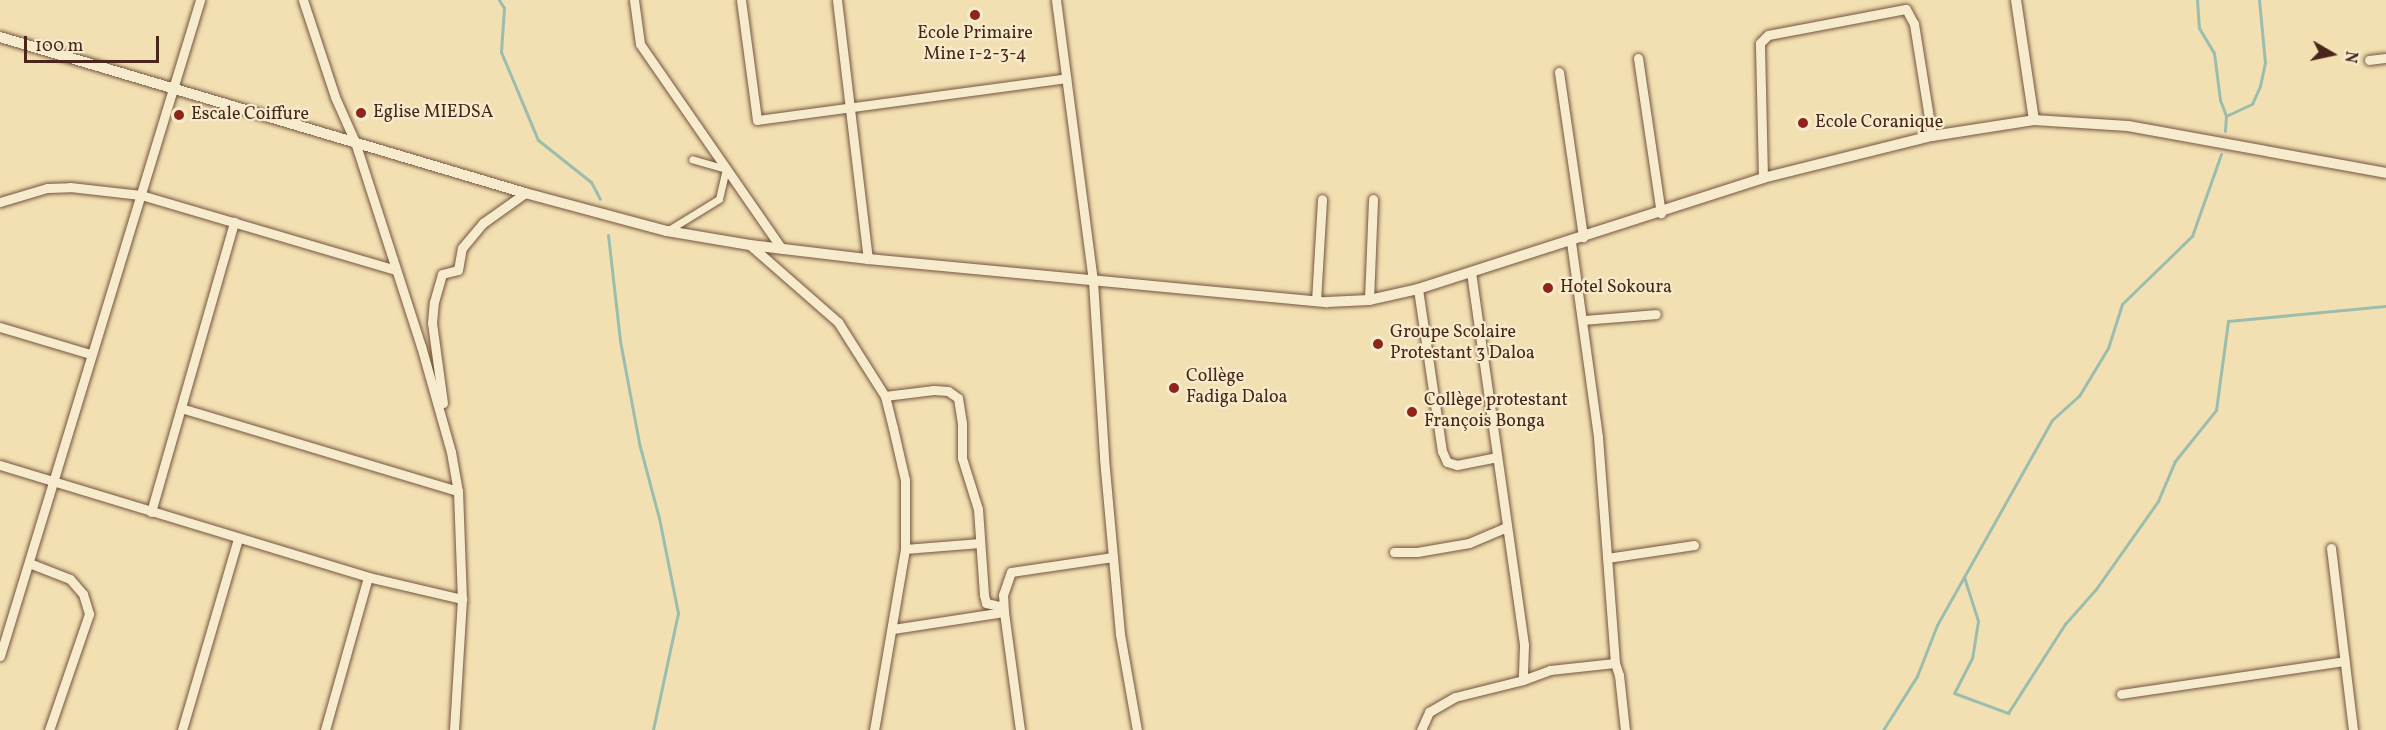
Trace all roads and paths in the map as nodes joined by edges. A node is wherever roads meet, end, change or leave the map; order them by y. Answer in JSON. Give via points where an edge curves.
{"nodes":[{"id":1,"x":200,"y":0,"type":"edge"},
{"id":2,"x":303,"y":0,"type":"edge"},
{"id":3,"x":633,"y":0,"type":"edge"},
{"id":4,"x":741,"y":0,"type":"edge"},
{"id":5,"x":837,"y":0,"type":"edge"},
{"id":6,"x":1056,"y":0,"type":"edge"},
{"id":7,"x":2016,"y":0,"type":"edge"},
{"id":8,"x":0,"y":37,"type":"edge"},
{"id":9,"x":1638,"y":58,"type":"dead end"},
{"id":10,"x":2386,"y":58,"type":"edge"},
{"id":11,"x":2369,"y":60,"type":"dead end"},
{"id":12,"x":1559,"y":72,"type":"dead end"},
{"id":13,"x":1066,"y":78,"type":"junction"},
{"id":14,"x":171,"y":87,"type":"junction"},
{"id":15,"x":849,"y":109,"type":"junction"},
{"id":16,"x":2034,"y":120,"type":"junction"},
{"id":17,"x":1932,"y":136,"type":"junction"},
{"id":18,"x":355,"y":142,"type":"junction"},
{"id":19,"x":692,"y":159,"type":"dead end"},
{"id":20,"x":2386,"y":172,"type":"edge"},
{"id":21,"x":1763,"y":178,"type":"junction"},
{"id":22,"x":525,"y":193,"type":"junction"},
{"id":23,"x":141,"y":195,"type":"junction"},
{"id":24,"x":1322,"y":199,"type":"dead end"},
{"id":25,"x":1373,"y":199,"type":"dead end"},
{"id":26,"x":0,"y":202,"type":"edge"},
{"id":27,"x":1661,"y":213,"type":"junction"},
{"id":28,"x":234,"y":222,"type":"junction"},
{"id":29,"x":667,"y":231,"type":"junction"},
{"id":30,"x":1583,"y":237,"type":"junction"},
{"id":31,"x":1571,"y":242,"type":"junction"},
{"id":32,"x":750,"y":245,"type":"junction"},
{"id":33,"x":782,"y":249,"type":"junction"},
{"id":34,"x":868,"y":259,"type":"junction"},
{"id":35,"x":396,"y":270,"type":"junction"},
{"id":36,"x":1471,"y":272,"type":"junction"},
{"id":37,"x":1093,"y":281,"type":"junction"},
{"id":38,"x":1418,"y":289,"type":"junction"},
{"id":39,"x":1369,"y":300,"type":"junction"},
{"id":40,"x":1316,"y":301,"type":"junction"},
{"id":41,"x":1656,"y":314,"type":"dead end"},
{"id":42,"x":1583,"y":320,"type":"junction"},
{"id":43,"x":0,"y":327,"type":"edge"},
{"id":44,"x":90,"y":354,"type":"junction"},
{"id":45,"x":885,"y":396,"type":"junction"},
{"id":46,"x":181,"y":408,"type":"junction"},
{"id":47,"x":448,"y":442,"type":"junction"},
{"id":48,"x":1497,"y":457,"type":"junction"},
{"id":49,"x":0,"y":465,"type":"edge"},
{"id":50,"x":55,"y":481,"type":"junction"},
{"id":51,"x":458,"y":491,"type":"junction"},
{"id":52,"x":151,"y":512,"type":"junction"},
{"id":53,"x":1505,"y":528,"type":"junction"},
{"id":54,"x":238,"y":538,"type":"junction"},
{"id":55,"x":980,"y":543,"type":"junction"},
{"id":56,"x":1694,"y":545,"type":"dead end"},
{"id":57,"x":2331,"y":548,"type":"dead end"},
{"id":58,"x":905,"y":549,"type":"junction"},
{"id":59,"x":1394,"y":552,"type":"dead end"},
{"id":60,"x":1113,"y":557,"type":"junction"},
{"id":61,"x":1607,"y":558,"type":"junction"},
{"id":62,"x":29,"y":563,"type":"junction"},
{"id":63,"x":369,"y":577,"type":"junction"},
{"id":64,"x":462,"y":599,"type":"junction"},
{"id":65,"x":1004,"y":612,"type":"junction"},
{"id":66,"x":893,"y":629,"type":"junction"},
{"id":67,"x":3,"y":638,"type":"edge"},
{"id":68,"x":0,"y":656,"type":"edge"},
{"id":69,"x":2345,"y":661,"type":"junction"},
{"id":70,"x":1615,"y":663,"type":"junction"},
{"id":71,"x":1523,"y":680,"type":"junction"},
{"id":72,"x":2121,"y":694,"type":"dead end"},
{"id":73,"x":1137,"y":729,"type":"edge"},
{"id":74,"x":49,"y":730,"type":"edge"},
{"id":75,"x":182,"y":730,"type":"edge"},
{"id":76,"x":325,"y":730,"type":"edge"},
{"id":77,"x":454,"y":730,"type":"edge"},
{"id":78,"x":874,"y":730,"type":"edge"},
{"id":79,"x":1020,"y":730,"type":"edge"},
{"id":80,"x":1125,"y":730,"type":"edge"},
{"id":81,"x":1421,"y":730,"type":"edge"},
{"id":82,"x":1625,"y":730,"type":"edge"},
{"id":83,"x":2354,"y":730,"type":"edge"}],
"edges":[{"from":1,"to":14,"type":"street"},
{"from":2,"to":18,"type":"street","via":[[335,97]]},
{"from":3,"to":33,"type":"street","via":[[640,44]]},
{"from":4,"to":15,"type":"street","via":[[757,120]]},
{"from":5,"to":15,"type":"street"},
{"from":6,"to":13,"type":"street"},
{"from":7,"to":16,"type":"street"},
{"from":8,"to":14,"type":"street"},
{"from":9,"to":27,"type":"street"},
{"from":10,"to":11,"type":"street"},
{"from":12,"to":30,"type":"street"},
{"from":13,"to":15,"type":"street"},
{"from":13,"to":37,"type":"street"},
{"from":14,"to":18,"type":"street"},
{"from":14,"to":23,"type":"street"},
{"from":15,"to":34,"type":"street"},
{"from":16,"to":17,"type":"street"},
{"from":16,"to":20,"type":"street","via":[[2128,126]]},
{"from":17,"to":21,"type":"street"},
{"from":17,"to":21,"type":"street","via":[[1914,24],[1906,9],[1768,35],[1760,43]]},
{"from":18,"to":22,"type":"street"},
{"from":18,"to":35,"type":"street"},
{"from":19,"to":29,"type":"street","via":[[726,169],[719,199]]},
{"from":21,"to":27,"type":"street"},
{"from":22,"to":29,"type":"street"},
{"from":22,"to":47,"type":"street","via":[[483,223],[462,248],[458,270],[441,277],[432,322]]},
{"from":23,"to":26,"type":"street","via":[[47,188]]},
{"from":23,"to":28,"type":"street"},
{"from":23,"to":44,"type":"street"},
{"from":24,"to":40,"type":"street"},
{"from":25,"to":39,"type":"street"},
{"from":27,"to":30,"type":"street"},
{"from":28,"to":35,"type":"street"},
{"from":28,"to":46,"type":"street"},
{"from":29,"to":32,"type":"street"},
{"from":30,"to":31,"type":"street"},
{"from":31,"to":36,"type":"street"},
{"from":31,"to":42,"type":"street"},
{"from":32,"to":33,"type":"street"},
{"from":32,"to":45,"type":"street","via":[[831,314]]},
{"from":33,"to":34,"type":"street"},
{"from":34,"to":37,"type":"street"},
{"from":35,"to":47,"type":"street"},
{"from":36,"to":38,"type":"street"},
{"from":36,"to":48,"type":"street"},
{"from":37,"to":40,"type":"street"},
{"from":37,"to":60,"type":"street"},
{"from":38,"to":39,"type":"street"},
{"from":38,"to":48,"type":"street","via":[[1442,451],[1447,462],[1457,465]]},
{"from":39,"to":40,"type":"street"},
{"from":41,"to":42,"type":"street"},
{"from":42,"to":61,"type":"street","via":[[1598,437]]},
{"from":43,"to":44,"type":"street"},
{"from":44,"to":50,"type":"street"},
{"from":45,"to":55,"type":"street","via":[[934,390],[958,398],[962,458],[978,510]]},
{"from":45,"to":58,"type":"street","via":[[904,480]]},
{"from":46,"to":51,"type":"street"},
{"from":46,"to":52,"type":"street"},
{"from":47,"to":51,"type":"street"},
{"from":48,"to":53,"type":"street"},
{"from":49,"to":50,"type":"street"},
{"from":50,"to":52,"type":"street"},
{"from":50,"to":62,"type":"street"},
{"from":51,"to":64,"type":"street"},
{"from":52,"to":54,"type":"street"},
{"from":53,"to":59,"type":"street","via":[[1469,543]]},
{"from":53,"to":71,"type":"street","via":[[1524,645]]},
{"from":54,"to":63,"type":"street"},
{"from":54,"to":75,"type":"street"},
{"from":55,"to":58,"type":"street"},
{"from":55,"to":65,"type":"street","via":[[986,603],[999,606]]},
{"from":56,"to":61,"type":"street"},
{"from":57,"to":69,"type":"street"},
{"from":58,"to":66,"type":"street"},
{"from":60,"to":65,"type":"street","via":[[1011,572],[1003,595]]},
{"from":60,"to":73,"type":"street","via":[[1120,634]]},
{"from":61,"to":70,"type":"street"},
{"from":62,"to":67,"type":"street"},
{"from":62,"to":74,"type":"street","via":[[70,579],[83,594],[89,614]]},
{"from":63,"to":64,"type":"street"},
{"from":63,"to":76,"type":"street"},
{"from":64,"to":77,"type":"street"},
{"from":65,"to":66,"type":"street"},
{"from":65,"to":79,"type":"street"},
{"from":66,"to":78,"type":"street"},
{"from":67,"to":68,"type":"street"},
{"from":69,"to":72,"type":"street"},
{"from":69,"to":83,"type":"street"},
{"from":70,"to":71,"type":"street","via":[[1550,670]]},
{"from":70,"to":82,"type":"street"},
{"from":71,"to":81,"type":"street","via":[[1455,697],[1429,712]]},
{"from":73,"to":80,"type":"street"}]}
